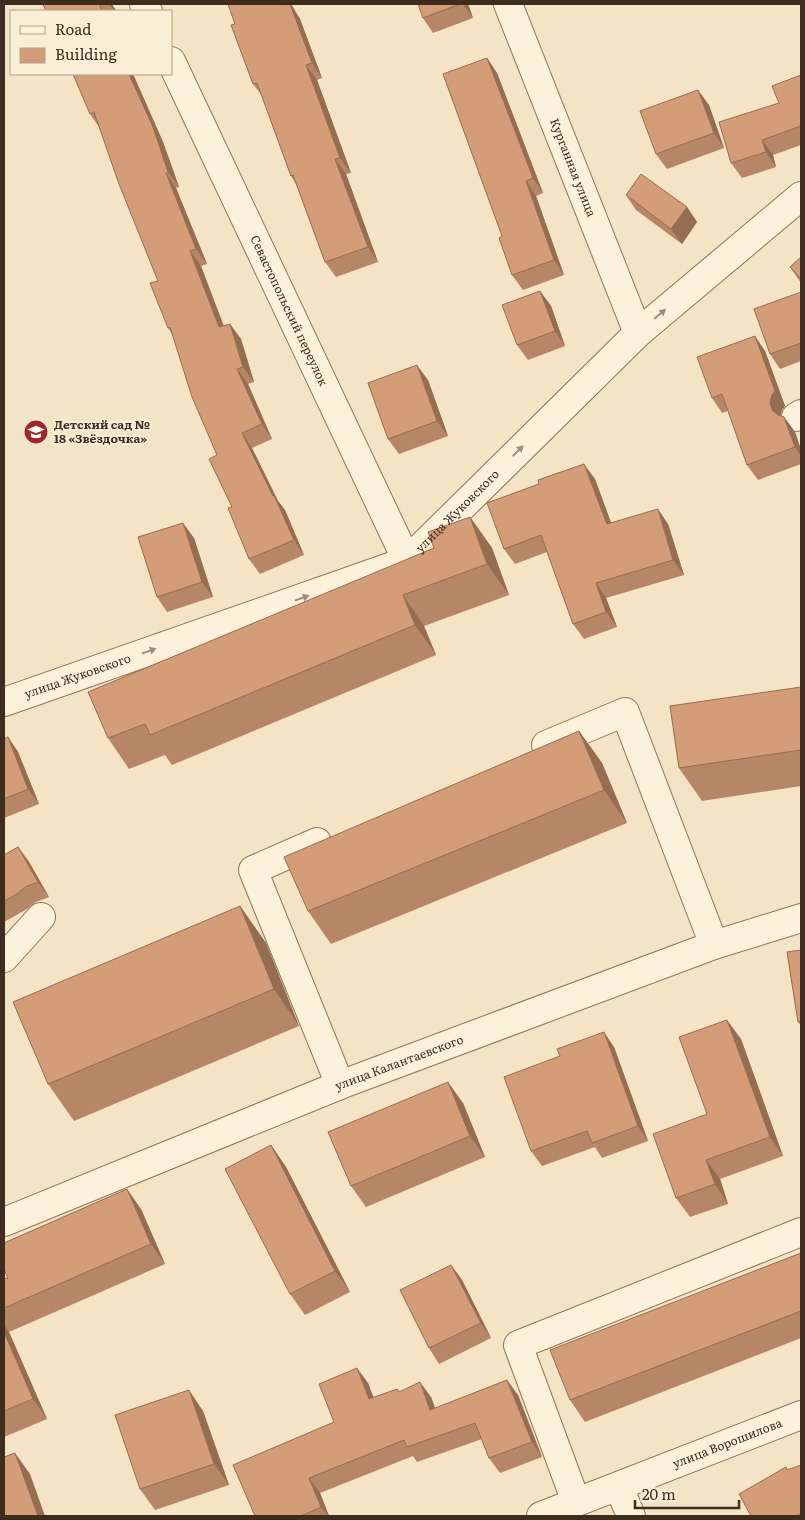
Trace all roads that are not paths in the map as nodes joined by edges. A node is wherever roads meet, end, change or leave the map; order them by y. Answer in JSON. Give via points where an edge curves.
{"nodes":[{"id":1,"x":508,"y":4,"type":"edge"},
{"id":2,"x":172,"y":63,"type":"edge"},
{"id":3,"x":801,"y":196,"type":"edge"},
{"id":4,"x":638,"y":333,"type":"junction"},
{"id":5,"x":407,"y":561,"type":"junction"},
{"id":6,"x":4,"y":702,"type":"edge"},
{"id":7,"x":525,"y":754,"type":"edge"},
{"id":8,"x":343,"y":831,"type":"edge"},
{"id":9,"x":41,"y":917,"type":"dead end"},
{"id":10,"x":801,"y":918,"type":"edge"},
{"id":11,"x":714,"y":945,"type":"junction"},
{"id":12,"x":4,"y":958,"type":"edge"},
{"id":13,"x":340,"y":1085,"type":"junction"},
{"id":14,"x":4,"y":1222,"type":"edge"},
{"id":15,"x":801,"y":1232,"type":"edge"},
{"id":16,"x":801,"y":1415,"type":"edge"},
{"id":17,"x":619,"y":1487,"type":"junction"},
{"id":18,"x":576,"y":1502,"type":"junction"},
{"id":19,"x":541,"y":1516,"type":"edge"},
{"id":20,"x":631,"y":1516,"type":"edge"}],
"edges":[{"from":1,"to":4,"type":"street","name":"Курганная улица"},
{"from":2,"to":5,"type":"street","name":"Севастопольский переулок"},
{"from":4,"to":3,"type":"street","name":"улица Жуковского","one_way":true},
{"from":5,"to":4,"type":"street","name":"улица Жуковского","one_way":true},
{"from":6,"to":5,"type":"street","name":"улица Жуковского","one_way":true},
{"from":7,"to":11,"type":"street","via":[[625,712]]},
{"from":8,"to":13,"type":"street","via":[[253,870]]},
{"from":9,"to":12,"type":"street"},
{"from":10,"to":11,"type":"street","name":"улица Калантаевского"},
{"from":11,"to":13,"type":"street","name":"улица Калантаевского"},
{"from":13,"to":14,"type":"street","name":"улица Калантаевского"},
{"from":15,"to":18,"type":"street","via":[[518,1345]]},
{"from":16,"to":17,"type":"street","name":"улица Ворошилова"},
{"from":17,"to":18,"type":"street","name":"улица Ворошилова"},
{"from":17,"to":20,"type":"street"},
{"from":18,"to":19,"type":"street","name":"улица Ворошилова"}]}
